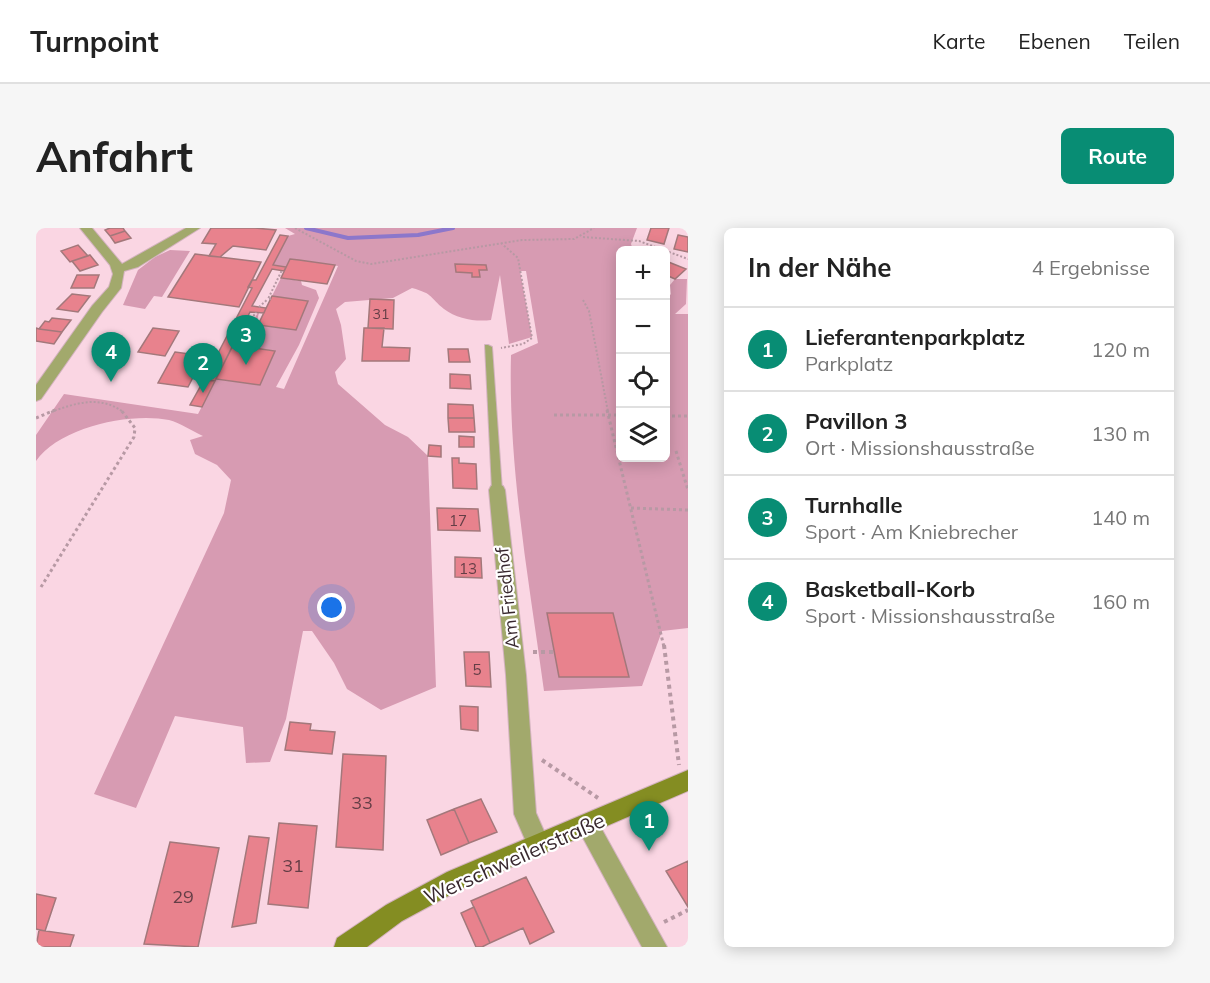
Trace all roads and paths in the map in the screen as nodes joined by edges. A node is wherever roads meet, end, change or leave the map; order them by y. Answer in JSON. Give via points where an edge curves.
{"nodes":[{"id":1,"x":86,"y":228,"type":"edge"},
{"id":2,"x":194,"y":228,"type":"edge"},
{"id":3,"x":295,"y":228,"type":"edge"},
{"id":4,"x":594,"y":228,"type":"edge"},
{"id":5,"x":581,"y":237,"type":"junction"},
{"id":6,"x":500,"y":242,"type":"junction"},
{"id":7,"x":688,"y":259,"type":"edge"},
{"id":8,"x":118,"y":269,"type":"junction"},
{"id":9,"x":282,"y":270,"type":"dead end"},
{"id":10,"x":583,"y":300,"type":"dead end"},
{"id":11,"x":259,"y":307,"type":"dead end"},
{"id":12,"x":256,"y":312,"type":"dead end"},
{"id":13,"x":245,"y":323,"type":"dead end"},
{"id":14,"x":488,"y":347,"type":"joint"},
{"id":15,"x":36,"y":396,"type":"edge"},
{"id":16,"x":608,"y":414,"type":"junction"},
{"id":17,"x":554,"y":415,"type":"dead end"},
{"id":18,"x":616,"y":415,"type":"edge"},
{"id":19,"x":670,"y":416,"type":"edge"},
{"id":20,"x":688,"y":416,"type":"edge"},
{"id":21,"x":36,"y":418,"type":"edge"},
{"id":22,"x":676,"y":451,"type":"dead end"},
{"id":23,"x":497,"y":490,"type":"joint"},
{"id":24,"x":688,"y":490,"type":"edge"},
{"id":25,"x":631,"y":508,"type":"junction"},
{"id":26,"x":688,"y":510,"type":"edge"},
{"id":27,"x":41,"y":587,"type":"dead end"},
{"id":28,"x":520,"y":745,"type":"junction"},
{"id":29,"x":685,"y":782,"type":"edge"},
{"id":30,"x":617,"y":812,"type":"junction"},
{"id":31,"x":587,"y":825,"type":"junction"},
{"id":32,"x":539,"y":845,"type":"junction"},
{"id":33,"x":688,"y":910,"type":"edge"},
{"id":34,"x":651,"y":939,"type":"edge"},
{"id":35,"x":346,"y":947,"type":"edge"}],
"edges":[{"from":1,"to":8,"type":"street"},
{"from":2,"to":8,"type":"street","via":[[134,264]]},
{"from":3,"to":6,"type":"path","via":[[356,261],[370,264]]},
{"from":4,"to":5,"type":"path"},
{"from":5,"to":6,"type":"path"},
{"from":5,"to":7,"type":"path","via":[[639,241]]},
{"from":6,"to":14,"type":"path","via":[[518,258],[532,338],[523,344]]},
{"from":8,"to":15,"type":"street","via":[[115,288]]},
{"from":9,"to":11,"type":"path","via":[[269,299]]},
{"from":10,"to":16,"type":"path","via":[[589,311]]},
{"from":12,"to":13,"type":"path"},
{"from":14,"to":23,"type":"lane","name":"Am Friedhof"},
{"from":16,"to":17,"type":"path"},
{"from":16,"to":18,"type":"path"},
{"from":16,"to":25,"type":"path"},
{"from":19,"to":20,"type":"path"},
{"from":21,"to":27,"type":"path","via":[[89,402],[105,403],[121,410],[135,429],[134,437]]},
{"from":22,"to":24,"type":"path"},
{"from":23,"to":28,"type":"street","name":"Am Friedhof"},
{"from":25,"to":26,"type":"path"},
{"from":25,"to":29,"type":"path","via":[[662,631]]},
{"from":28,"to":30,"type":"path"},
{"from":28,"to":32,"type":"street","name":"Am Friedhof","via":[[525,814]]},
{"from":29,"to":30,"type":"main road","name":"Werschweilerstraße"},
{"from":30,"to":31,"type":"main road","name":"Werschweilerstraße"},
{"from":31,"to":32,"type":"main road","name":"Werschweilerstraße"},
{"from":31,"to":34,"type":"street"},
{"from":32,"to":35,"type":"main road","name":"Werschweilerstraße","via":[[446,885],[394,913]]},
{"from":33,"to":34,"type":"path"}]}
